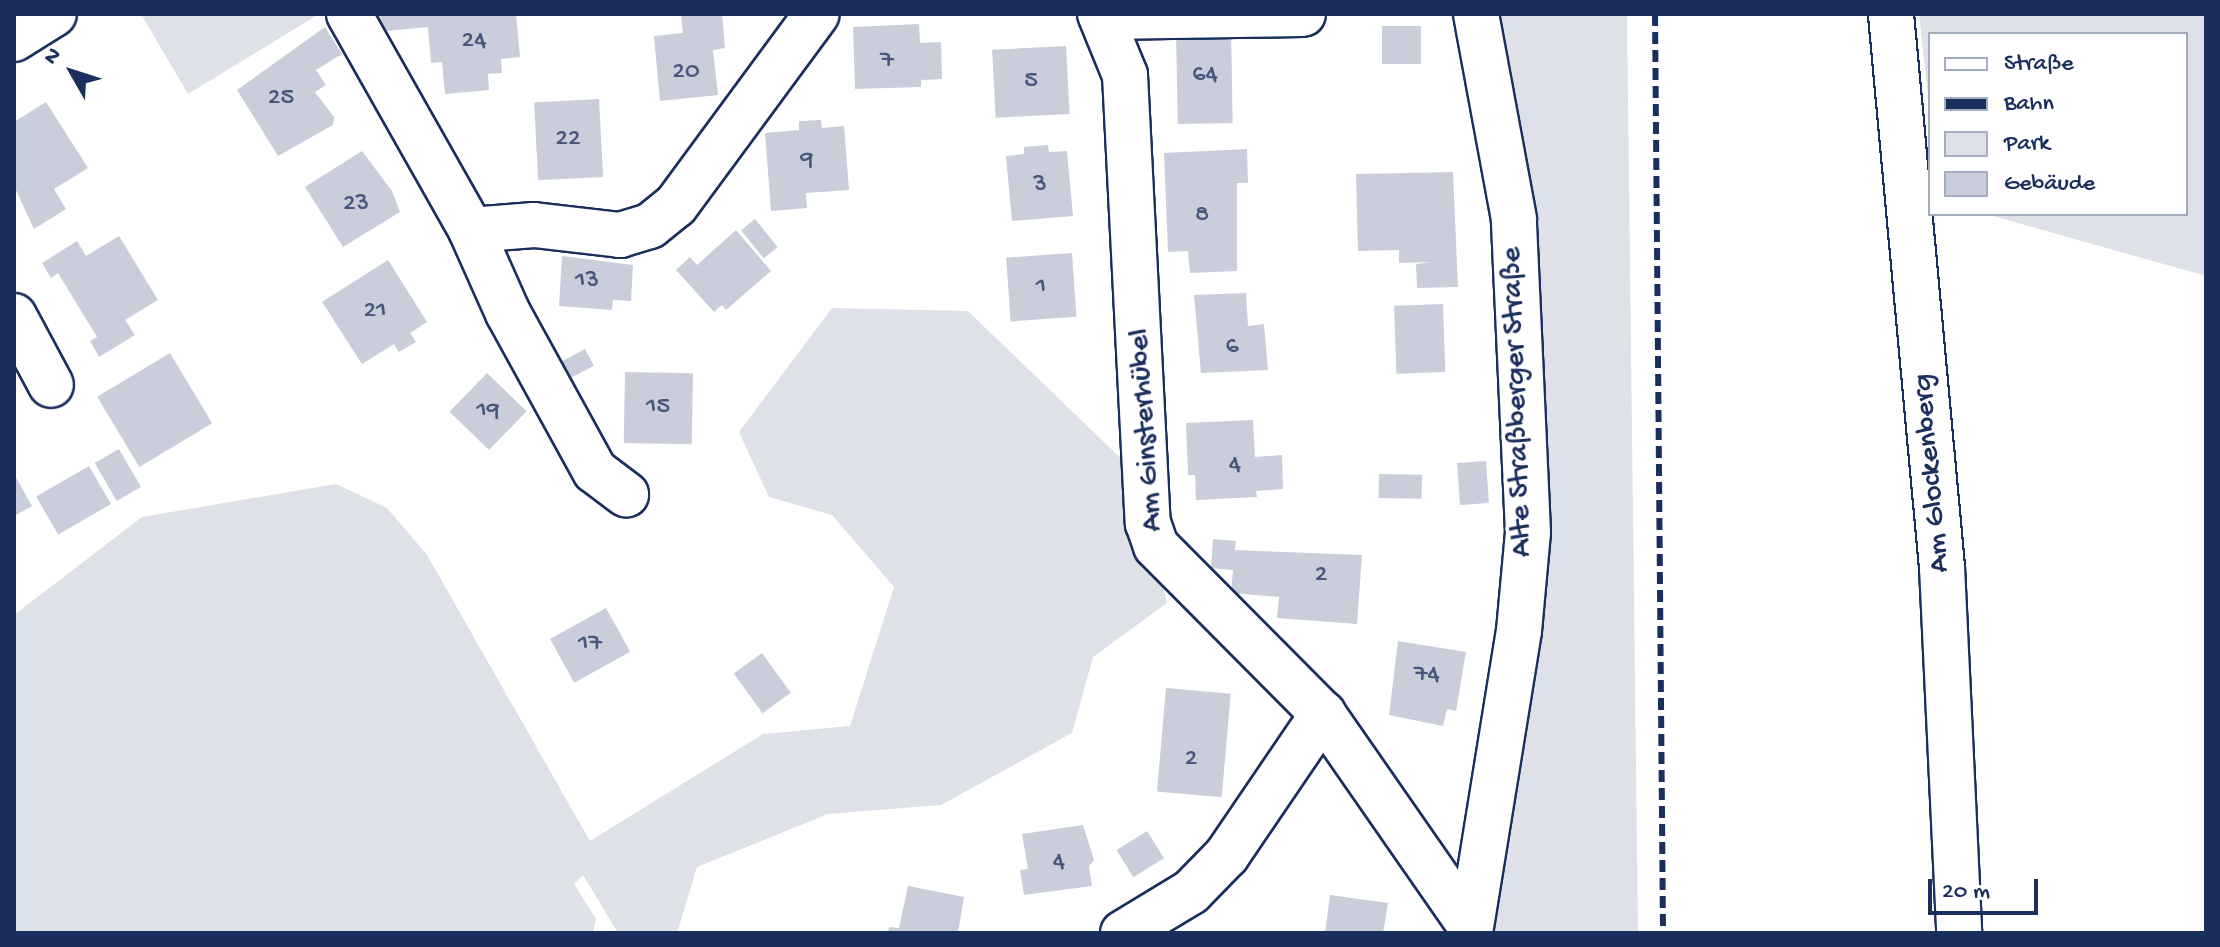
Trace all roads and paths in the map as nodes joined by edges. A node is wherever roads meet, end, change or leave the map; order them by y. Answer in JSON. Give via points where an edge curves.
{"nodes":[{"id":1,"x":54,"y":14,"type":"edge"},
{"id":2,"x":349,"y":14,"type":"edge"},
{"id":3,"x":817,"y":14,"type":"edge"},
{"id":4,"x":1303,"y":14,"type":"edge"},
{"id":5,"x":1476,"y":14,"type":"edge"},
{"id":6,"x":1891,"y":14,"type":"edge"},
{"id":7,"x":1102,"y":16,"type":"edge"},
{"id":8,"x":14,"y":39,"type":"edge"},
{"id":9,"x":471,"y":230,"type":"junction"},
{"id":10,"x":14,"y":316,"type":"edge"},
{"id":11,"x":51,"y":385,"type":"dead end"},
{"id":12,"x":626,"y":494,"type":"dead end"},
{"id":13,"x":1323,"y":714,"type":"junction"},
{"id":14,"x":1470,"y":928,"type":"edge"},
{"id":15,"x":1123,"y":933,"type":"edge"},
{"id":16,"x":1959,"y":933,"type":"edge"}],
"edges":[{"from":1,"to":8,"type":"street"},
{"from":2,"to":9,"type":"street"},
{"from":3,"to":9,"type":"street","via":[[676,205],[650,226],[620,235],[534,225]]},
{"from":4,"to":7,"type":"street","name":"Am Ginsterhübel"},
{"from":5,"to":14,"type":"street","name":"Alte Straßberger Straße","via":[[1514,219],[1528,532],[1519,631]]},
{"from":6,"to":16,"type":"street","name":"Am Glockenberg","via":[[1942,567]]},
{"from":7,"to":13,"type":"street","name":"Am Ginsterhübel","via":[[1125,75],[1148,523],[1156,546]]},
{"from":9,"to":12,"type":"street","via":[[508,313],[595,471]]},
{"from":10,"to":11,"type":"street"},
{"from":13,"to":14,"type":"street","name":"Am Ginsterhübel"},
{"from":13,"to":15,"type":"street","via":[[1227,855],[1191,892]]}]}
